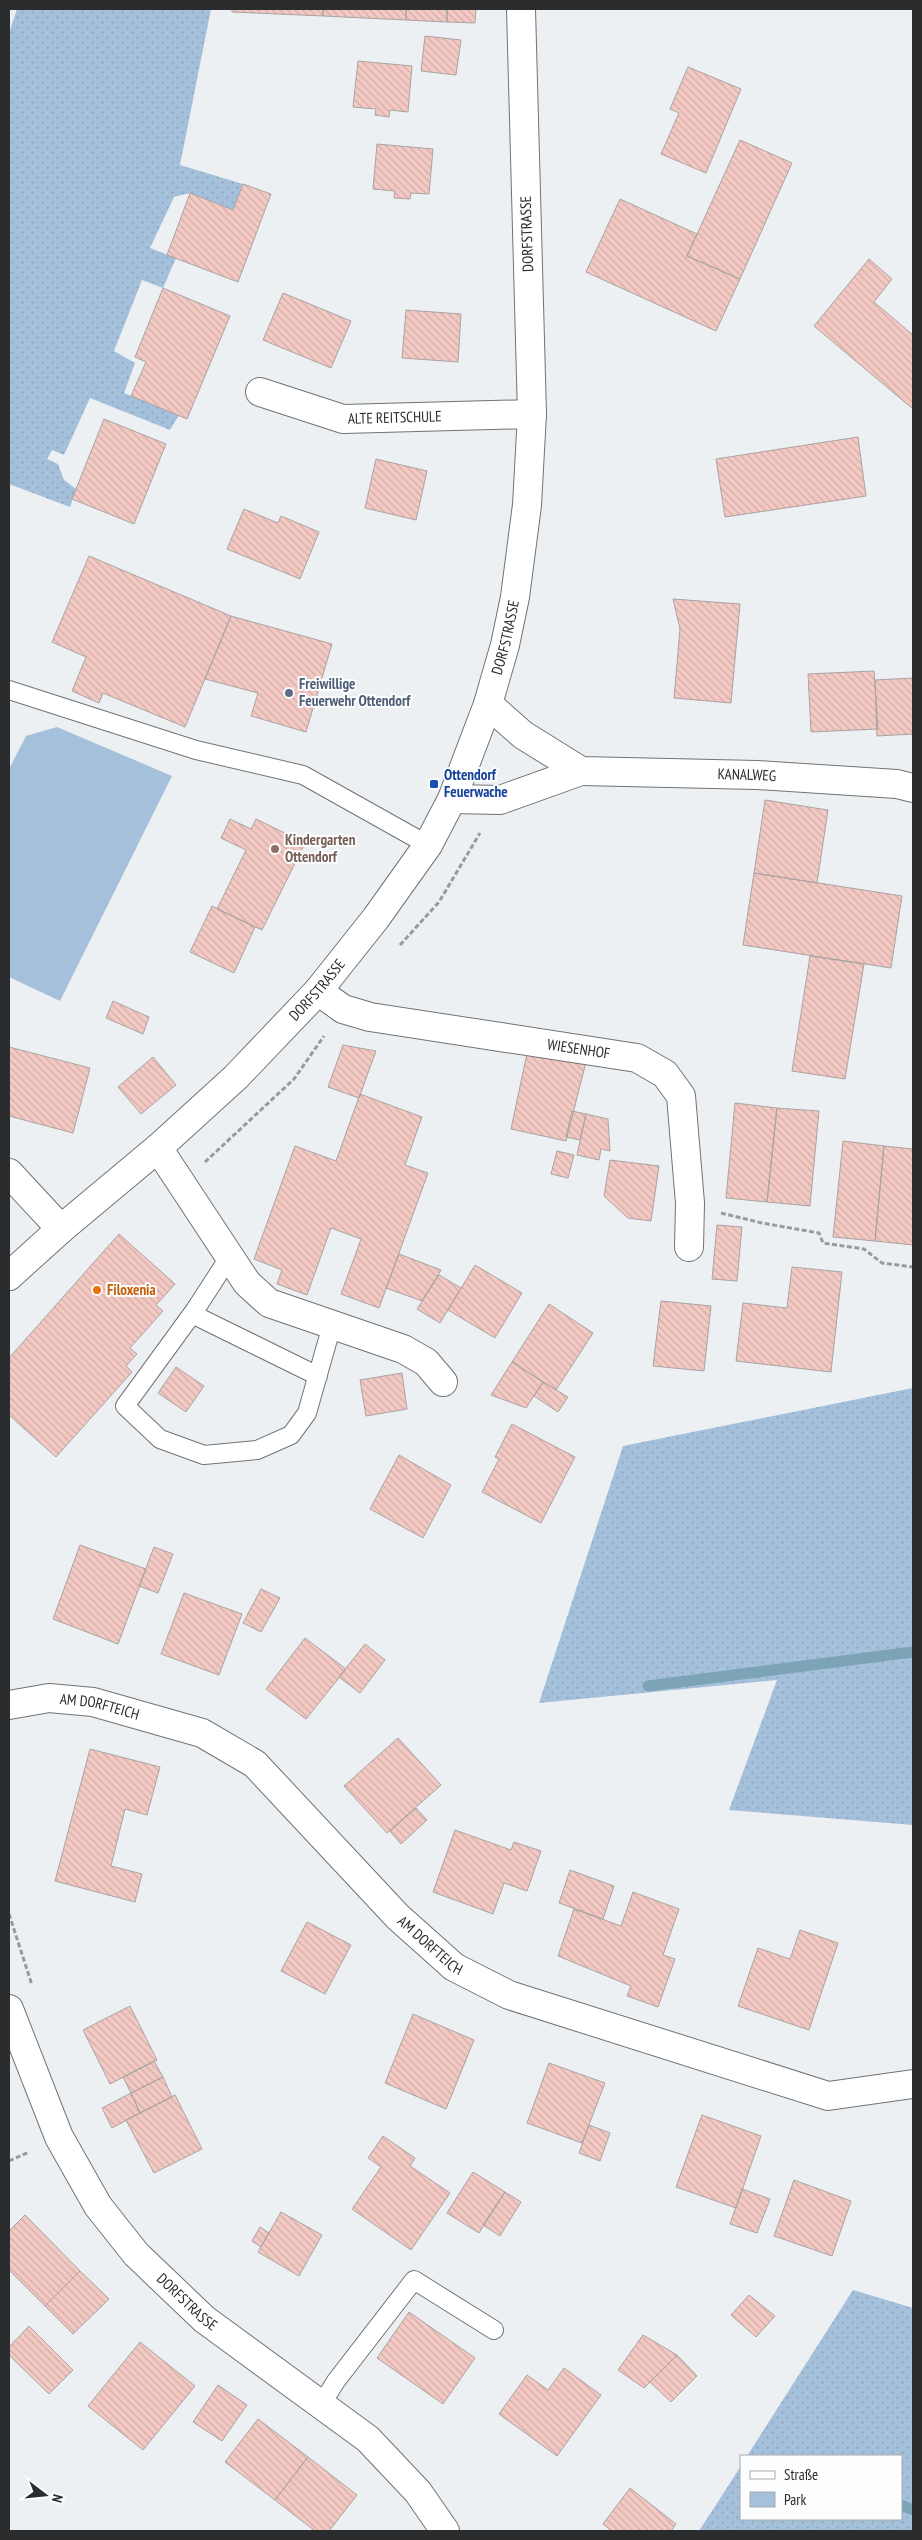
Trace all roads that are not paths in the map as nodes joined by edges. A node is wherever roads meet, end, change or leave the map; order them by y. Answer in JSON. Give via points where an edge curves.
{"nodes":[{"id":1,"x":521,"y":9,"type":"edge"},
{"id":2,"x":260,"y":392,"type":"dead end"},
{"id":3,"x":532,"y":414,"type":"junction"},
{"id":4,"x":9,"y":690,"type":"edge"},
{"id":5,"x":488,"y":704,"type":"junction"},
{"id":6,"x":581,"y":771,"type":"junction"},
{"id":7,"x":913,"y":788,"type":"edge"},
{"id":8,"x":452,"y":799,"type":"junction"},
{"id":9,"x":428,"y":845,"type":"junction"},
{"id":10,"x":318,"y":990,"type":"junction"},
{"id":11,"x":158,"y":1148,"type":"junction"},
{"id":12,"x":9,"y":1173,"type":"edge"},
{"id":13,"x":61,"y":1229,"type":"junction"},
{"id":14,"x":689,"y":1247,"type":"dead end"},
{"id":15,"x":230,"y":1256,"type":"junction"},
{"id":16,"x":9,"y":1276,"type":"edge"},
{"id":17,"x":192,"y":1314,"type":"junction"},
{"id":18,"x":332,"y":1325,"type":"junction"},
{"id":19,"x":318,"y":1376,"type":"junction"},
{"id":20,"x":443,"y":1382,"type":"dead end"},
{"id":21,"x":9,"y":1705,"type":"edge"},
{"id":22,"x":9,"y":2009,"type":"edge"},
{"id":23,"x":913,"y":2084,"type":"edge"},
{"id":24,"x":494,"y":2330,"type":"dead end"},
{"id":25,"x":321,"y":2405,"type":"junction"},
{"id":26,"x":445,"y":2531,"type":"edge"}],
"edges":[{"from":1,"to":3,"type":"street","name":"DORFSTRASSE"},
{"from":2,"to":3,"type":"street","name":"ALTE REITSCHULE","via":[[342,419]]},
{"from":3,"to":5,"type":"street","name":"DORFSTRASSE","via":[[527,505],[516,597]]},
{"from":4,"to":9,"type":"lane","via":[[196,750],[303,775]]},
{"from":5,"to":6,"type":"street","via":[[523,735]]},
{"from":5,"to":8,"type":"street","name":"DORFSTRASSE"},
{"from":6,"to":7,"type":"street","name":"KANALWEG","via":[[757,775],[897,784]]},
{"from":6,"to":8,"type":"street","name":"KANALWEG","via":[[500,800]]},
{"from":8,"to":9,"type":"street","name":"DORFSTRASSE"},
{"from":9,"to":10,"type":"street","name":"DORFSTRASSE","via":[[376,918]]},
{"from":10,"to":11,"type":"street","name":"DORFSTRASSE","via":[[236,1077]]},
{"from":10,"to":14,"type":"street","name":"WIESENHOF","via":[[342,1009],[370,1017],[637,1058],[665,1074],[681,1096],[690,1203]]},
{"from":11,"to":13,"type":"street","name":"DORFSTRASSE"},
{"from":11,"to":15,"type":"street"},
{"from":12,"to":13,"type":"street"},
{"from":13,"to":16,"type":"street","name":"DORFSTRASSE"},
{"from":15,"to":17,"type":"lane"},
{"from":15,"to":18,"type":"street","via":[[247,1283],[269,1303]]},
{"from":17,"to":19,"type":"lane"},
{"from":17,"to":19,"type":"lane","via":[[125,1406],[160,1439],[204,1455],[257,1450],[291,1435],[307,1412]]},
{"from":18,"to":19,"type":"lane"},
{"from":18,"to":20,"type":"street","via":[[403,1349],[426,1362]]},
{"from":21,"to":23,"type":"street","name":"AM DORFTEICH","via":[[49,1698],[93,1702],[202,1733],[255,1764],[398,1917],[454,1967],[509,1995],[828,2096]]},
{"from":22,"to":25,"type":"street","name":"DORFSTRASSE","via":[[59,2137],[98,2206],[136,2254],[204,2319]]},
{"from":24,"to":25,"type":"lane","via":[[414,2280]]},
{"from":25,"to":26,"type":"street","name":"DORFSTRASSE","via":[[368,2439],[418,2492]]}]}
